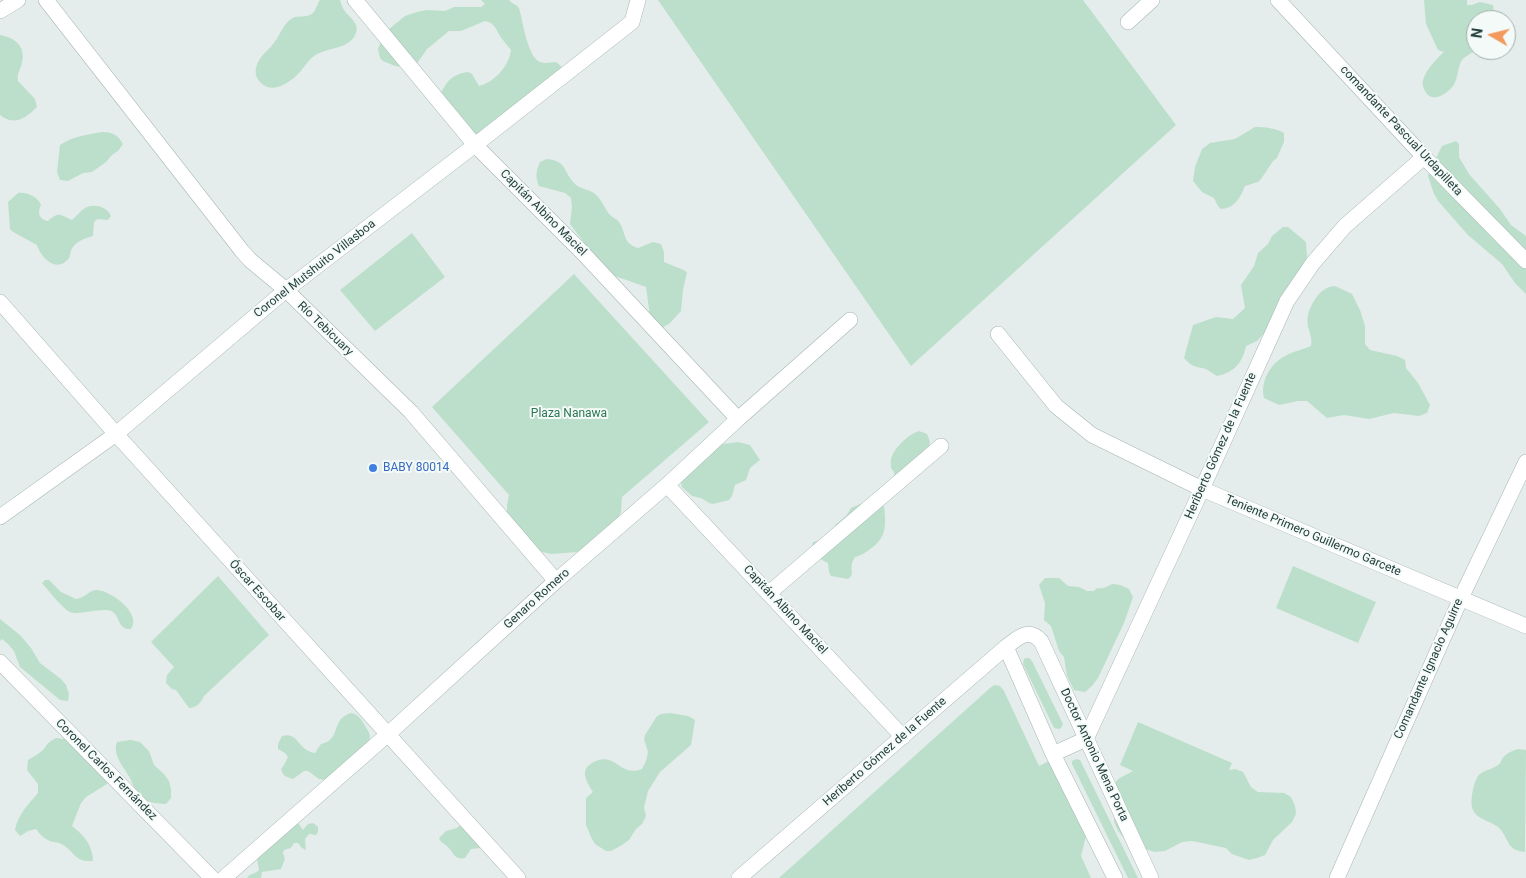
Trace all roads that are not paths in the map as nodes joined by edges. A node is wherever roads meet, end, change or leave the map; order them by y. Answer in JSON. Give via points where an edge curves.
{"nodes":[{"id":1,"x":18,"y":0,"type":"edge"},
{"id":2,"x":46,"y":0,"type":"edge"},
{"id":3,"x":355,"y":0,"type":"edge"},
{"id":4,"x":638,"y":0,"type":"edge"},
{"id":5,"x":1152,"y":0,"type":"edge"},
{"id":6,"x":1278,"y":0,"type":"edge"},
{"id":7,"x":0,"y":11,"type":"edge"},
{"id":8,"x":1128,"y":22,"type":"dead end"},
{"id":9,"x":476,"y":145,"type":"junction"},
{"id":10,"x":1424,"y":158,"type":"junction"},
{"id":11,"x":1526,"y":261,"type":"edge"},
{"id":12,"x":286,"y":290,"type":"junction"},
{"id":13,"x":0,"y":302,"type":"edge"},
{"id":14,"x":850,"y":320,"type":"dead end"},
{"id":15,"x":998,"y":334,"type":"dead end"},
{"id":16,"x":738,"y":419,"type":"junction"},
{"id":17,"x":116,"y":434,"type":"junction"},
{"id":18,"x":941,"y":446,"type":"dead end"},
{"id":19,"x":1526,"y":462,"type":"edge"},
{"id":20,"x":667,"y":485,"type":"junction"},
{"id":21,"x":1202,"y":489,"type":"junction"},
{"id":22,"x":0,"y":517,"type":"edge"},
{"id":23,"x":556,"y":581,"type":"junction"},
{"id":24,"x":769,"y":593,"type":"junction"},
{"id":25,"x":1461,"y":598,"type":"junction"},
{"id":26,"x":1526,"y":626,"type":"edge"},
{"id":27,"x":1034,"y":635,"type":"joint"},
{"id":28,"x":1006,"y":647,"type":"junction"},
{"id":29,"x":0,"y":662,"type":"edge"},
{"id":30,"x":387,"y":735,"type":"junction"},
{"id":31,"x":903,"y":737,"type":"junction"},
{"id":32,"x":1086,"y":739,"type":"junction"},
{"id":33,"x":1053,"y":754,"type":"junction"},
{"id":34,"x":212,"y":878,"type":"edge"},
{"id":35,"x":224,"y":878,"type":"edge"},
{"id":36,"x":518,"y":878,"type":"edge"},
{"id":37,"x":739,"y":878,"type":"edge"},
{"id":38,"x":1115,"y":878,"type":"edge"},
{"id":39,"x":1151,"y":878,"type":"edge"},
{"id":40,"x":1336,"y":878,"type":"edge"}],
"edges":[{"from":1,"to":7,"type":"street"},
{"from":2,"to":12,"type":"street","name":"Río Tebicuary","via":[[242,251]]},
{"from":3,"to":9,"type":"street","name":"Capitán Albino Maciel"},
{"from":4,"to":9,"type":"street","name":"Coronel Mutshuito Villasboa","via":[[632,22]]},
{"from":5,"to":8,"type":"street"},
{"from":6,"to":10,"type":"street","name":"comandante Pascual Urdapilleta"},
{"from":9,"to":12,"type":"street","name":"Coronel Mutshuito Villasboa"},
{"from":9,"to":16,"type":"street","name":"Capitán Albino Maciel","via":[[582,252]]},
{"from":10,"to":11,"type":"street","name":"comandante Pascual Urdapilleta"},
{"from":10,"to":21,"type":"street","name":"Heriberto Gómez de la Fuente","via":[[1345,226],[1286,301]]},
{"from":12,"to":17,"type":"street","name":"Coronel Mutshuito Villasboa"},
{"from":12,"to":23,"type":"street","name":"Río Tebicuary","via":[[411,412]]},
{"from":13,"to":17,"type":"street","name":"Óscar Escobar"},
{"from":14,"to":16,"type":"street","name":"Genaro Romero"},
{"from":15,"to":21,"type":"street","name":"Teniente Primero Guillermo Garcete","via":[[1056,406],[1092,435]]},
{"from":16,"to":20,"type":"street","name":"Genaro Romero"},
{"from":17,"to":22,"type":"street","name":"Coronel Mutshuito Villasboa"},
{"from":17,"to":30,"type":"street","name":"Óscar Escobar"},
{"from":18,"to":24,"type":"street"},
{"from":19,"to":25,"type":"street","name":"Comandante Ignacio Aguirre"},
{"from":20,"to":23,"type":"street","name":"Genaro Romero"},
{"from":20,"to":24,"type":"street","name":"Capitán Albino Maciel"},
{"from":21,"to":25,"type":"street","name":"Teniente Primero Guillermo Garcete"},
{"from":21,"to":32,"type":"street","name":"Heriberto Gómez de la Fuente"},
{"from":23,"to":30,"type":"street","name":"Genaro Romero"},
{"from":24,"to":31,"type":"street","name":"Capitán Albino Maciel"},
{"from":25,"to":26,"type":"street","name":"Teniente Primero Guillermo Garcete"},
{"from":25,"to":40,"type":"street","name":"Comandante Ignacio Aguirre"},
{"from":27,"to":28,"type":"street","name":"Heriberto Gómez de la Fuente","via":[[1020,636]]},
{"from":27,"to":32,"type":"street","name":"Doctor Antonio Mena Porta","via":[[1041,641]]},
{"from":28,"to":31,"type":"street","name":"Heriberto Gómez de la Fuente"},
{"from":28,"to":33,"type":"street"},
{"from":29,"to":34,"type":"street","name":"Coronel Carlos Fernández"},
{"from":30,"to":35,"type":"street","name":"Genaro Romero"},
{"from":30,"to":36,"type":"street","name":"Óscar Escobar"},
{"from":31,"to":37,"type":"street","name":"Heriberto Gómez de la Fuente"},
{"from":32,"to":33,"type":"street"},
{"from":32,"to":39,"type":"street","name":"Doctor Antonio Mena Porta"},
{"from":33,"to":38,"type":"street"}]}
